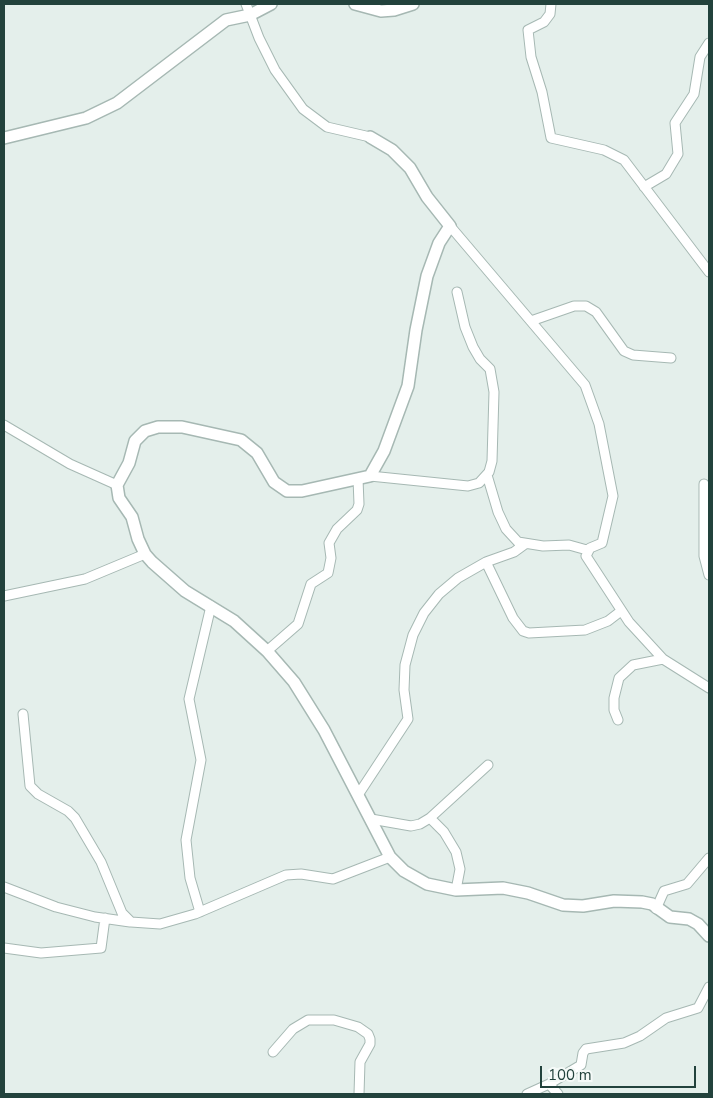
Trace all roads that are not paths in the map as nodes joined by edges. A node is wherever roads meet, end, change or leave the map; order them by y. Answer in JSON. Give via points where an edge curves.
{"nodes":[{"id":1,"x":246,"y":4,"type":"edge"},
{"id":2,"x":271,"y":4,"type":"edge"},
{"id":3,"x":355,"y":4,"type":"edge"},
{"id":4,"x":413,"y":4,"type":"edge"},
{"id":5,"x":551,"y":4,"type":"edge"},
{"id":6,"x":250,"y":15,"type":"junction"},
{"id":7,"x":709,"y":44,"type":"edge"},
{"id":8,"x":370,"y":137,"type":"joint"},
{"id":9,"x":4,"y":138,"type":"edge"},
{"id":10,"x":644,"y":187,"type":"junction"},
{"id":11,"x":450,"y":226,"type":"junction"},
{"id":12,"x":709,"y":272,"type":"edge"},
{"id":13,"x":457,"y":292,"type":"dead end"},
{"id":14,"x":531,"y":321,"type":"junction"},
{"id":15,"x":671,"y":358,"type":"dead end"},
{"id":16,"x":4,"y":425,"type":"edge"},
{"id":17,"x":487,"y":475,"type":"junction"},
{"id":18,"x":364,"y":478,"type":"junction"},
{"id":19,"x":704,"y":484,"type":"dead end"},
{"id":20,"x":117,"y":485,"type":"junction"},
{"id":21,"x":524,"y":544,"type":"junction"},
{"id":22,"x":587,"y":550,"type":"junction"},
{"id":23,"x":145,"y":554,"type":"junction"},
{"id":24,"x":486,"y":562,"type":"junction"},
{"id":25,"x":709,"y":575,"type":"edge"},
{"id":26,"x":4,"y":596,"type":"edge"},
{"id":27,"x":211,"y":606,"type":"junction"},
{"id":28,"x":621,"y":611,"type":"junction"},
{"id":29,"x":267,"y":651,"type":"junction"},
{"id":30,"x":663,"y":659,"type":"junction"},
{"id":31,"x":709,"y":688,"type":"edge"},
{"id":32,"x":23,"y":714,"type":"dead end"},
{"id":33,"x":618,"y":720,"type":"dead end"},
{"id":34,"x":488,"y":765,"type":"dead end"},
{"id":35,"x":358,"y":794,"type":"junction"},
{"id":36,"x":430,"y":818,"type":"junction"},
{"id":37,"x":371,"y":819,"type":"junction"},
{"id":38,"x":390,"y":857,"type":"junction"},
{"id":39,"x":709,"y":858,"type":"edge"},
{"id":40,"x":4,"y":887,"type":"edge"},
{"id":41,"x":456,"y":890,"type":"junction"},
{"id":42,"x":656,"y":909,"type":"junction"},
{"id":43,"x":200,"y":912,"type":"junction"},
{"id":44,"x":105,"y":918,"type":"junction"},
{"id":45,"x":131,"y":922,"type":"junction"},
{"id":46,"x":709,"y":936,"type":"edge"},
{"id":47,"x":4,"y":948,"type":"edge"},
{"id":48,"x":709,"y":987,"type":"edge"},
{"id":49,"x":273,"y":1052,"type":"dead end"},
{"id":50,"x":550,"y":1084,"type":"junction"},
{"id":51,"x":359,"y":1094,"type":"edge"},
{"id":52,"x":527,"y":1094,"type":"edge"},
{"id":53,"x":558,"y":1094,"type":"edge"}],
"edges":[{"from":1,"to":6,"type":"street"},
{"from":2,"to":6,"type":"street"},
{"from":3,"to":4,"type":"street","via":[[381,11]]},
{"from":5,"to":10,"type":"street","via":[[550,14],[544,22],[528,30],[531,57],[551,138],[604,150],[624,160]]},
{"from":6,"to":8,"type":"street","via":[[275,70],[303,109],[327,126]]},
{"from":6,"to":9,"type":"street","via":[[226,20],[117,103],[86,118]]},
{"from":7,"to":10,"type":"street","via":[[700,57],[694,94],[675,123],[678,154],[666,174]]},
{"from":8,"to":11,"type":"street","via":[[392,150],[410,168]]},
{"from":10,"to":12,"type":"street"},
{"from":11,"to":14,"type":"street"},
{"from":11,"to":18,"type":"street","via":[[439,243],[427,276],[408,386],[384,451]]},
{"from":13,"to":17,"type":"street","via":[[464,326],[480,359],[490,369],[494,392],[492,461]]},
{"from":14,"to":15,"type":"street","via":[[574,306],[586,306],[596,312],[624,351],[633,355]]},
{"from":14,"to":22,"type":"street","via":[[585,385],[599,424],[613,496],[602,543]]},
{"from":16,"to":20,"type":"street","via":[[70,464]]},
{"from":17,"to":18,"type":"street","via":[[468,486]]},
{"from":17,"to":21,"type":"street","via":[[506,529]]},
{"from":18,"to":20,"type":"street","via":[[287,491],[274,482],[257,453],[241,440],[182,427],[158,427],[145,431],[135,440],[129,463]]},
{"from":18,"to":29,"type":"street","via":[[357,510],[337,529],[329,543],[328,573],[311,584],[298,624]]},
{"from":19,"to":25,"type":"street","via":[[704,556]]},
{"from":20,"to":23,"type":"street","via":[[119,498],[132,516]]},
{"from":21,"to":22,"type":"street","via":[[569,545]]},
{"from":21,"to":24,"type":"street","via":[[514,552]]},
{"from":22,"to":28,"type":"street","via":[[586,556]]},
{"from":23,"to":26,"type":"street","via":[[85,579]]},
{"from":23,"to":27,"type":"street","via":[[185,591]]},
{"from":24,"to":28,"type":"street","via":[[512,618],[522,631],[585,630]]},
{"from":24,"to":35,"type":"street","via":[[448,586],[418,624],[409,646],[403,677],[408,719]]},
{"from":27,"to":29,"type":"street","via":[[234,621]]},
{"from":27,"to":43,"type":"street","via":[[189,699],[201,760],[186,840],[190,878]]},
{"from":28,"to":30,"type":"street"},
{"from":29,"to":35,"type":"street","via":[[310,705]]},
{"from":30,"to":31,"type":"street"},
{"from":30,"to":33,"type":"street","via":[[633,665],[619,678],[614,698]]},
{"from":32,"to":45,"type":"street","via":[[30,786],[75,818],[101,862],[122,914]]},
{"from":34,"to":36,"type":"street"},
{"from":35,"to":37,"type":"street"},
{"from":36,"to":37,"type":"street","via":[[411,826]]},
{"from":36,"to":41,"type":"street","via":[[444,832],[456,852],[460,869]]},
{"from":37,"to":38,"type":"street"},
{"from":38,"to":41,"type":"street","via":[[415,878]]},
{"from":38,"to":43,"type":"street","via":[[333,879],[286,875]]},
{"from":39,"to":42,"type":"street","via":[[687,884],[664,891]]},
{"from":40,"to":44,"type":"street","via":[[56,907]]},
{"from":41,"to":42,"type":"street","via":[[503,888],[563,905],[633,901],[652,904]]},
{"from":42,"to":46,"type":"street","via":[[670,917],[689,919]]},
{"from":43,"to":45,"type":"street","via":[[160,924]]},
{"from":44,"to":45,"type":"street"},
{"from":44,"to":47,"type":"street","via":[[101,948],[41,952]]},
{"from":48,"to":50,"type":"street","via":[[698,1008],[666,1018],[624,1043],[586,1049],[581,1065]]},
{"from":49,"to":51,"type":"street","via":[[292,1029],[308,1020],[334,1020],[358,1027],[370,1039],[360,1062]]},
{"from":50,"to":52,"type":"street"},
{"from":50,"to":53,"type":"street"}]}
